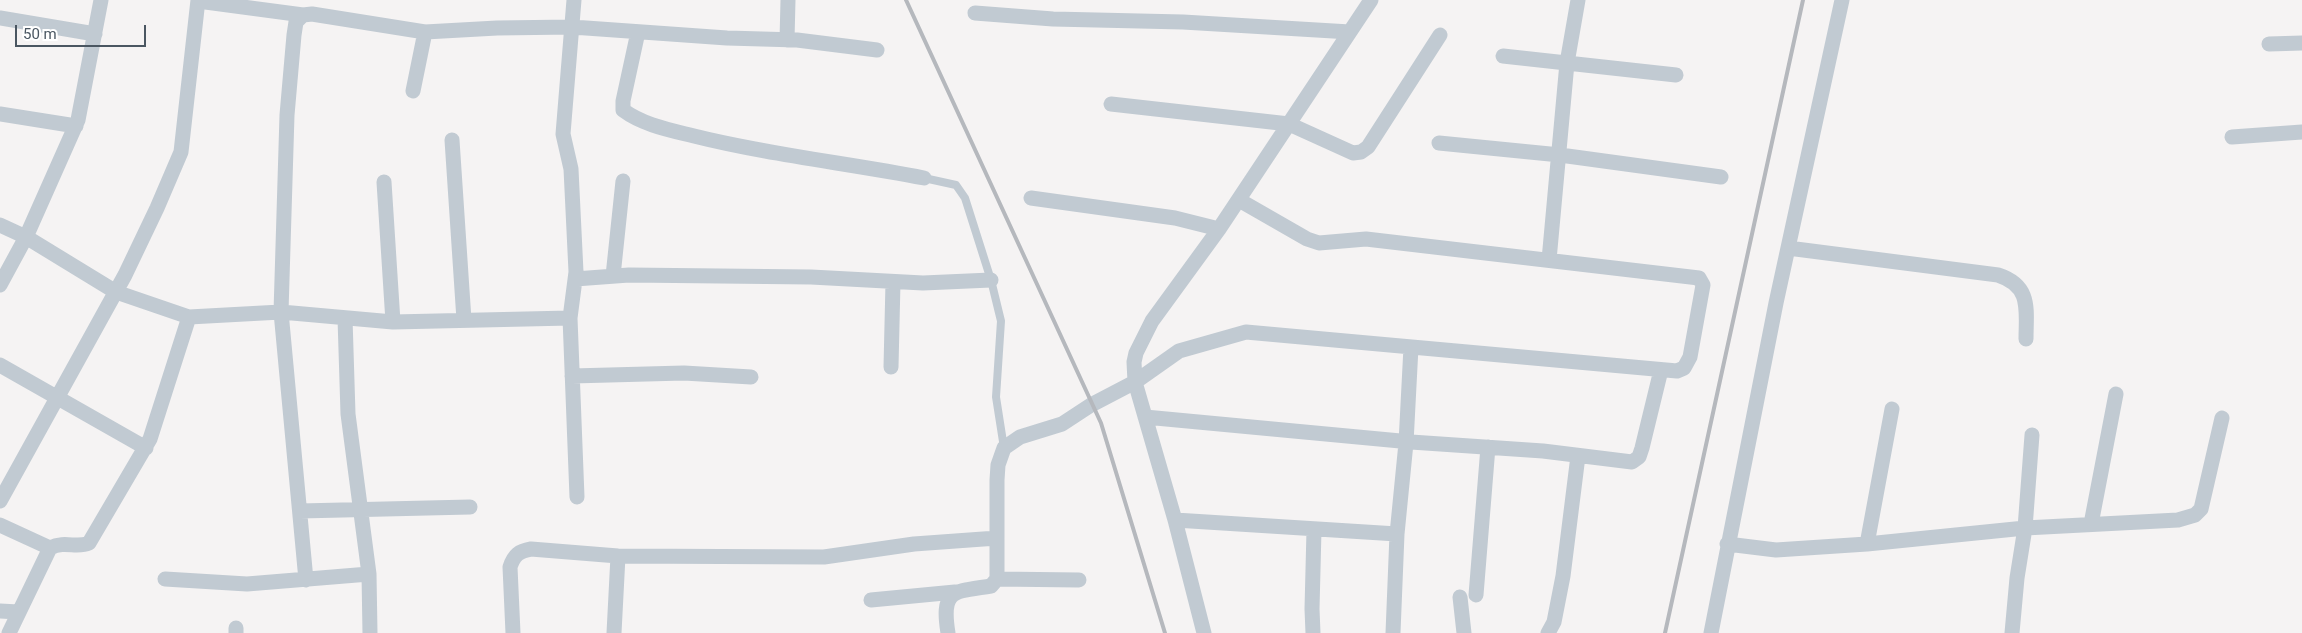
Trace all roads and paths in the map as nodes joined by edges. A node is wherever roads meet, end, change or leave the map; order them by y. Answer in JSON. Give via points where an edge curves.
{"nodes":[{"id":1,"x":101,"y":0,"type":"edge"},
{"id":2,"x":198,"y":0,"type":"edge"},
{"id":3,"x":574,"y":0,"type":"edge"},
{"id":4,"x":788,"y":0,"type":"edge"},
{"id":5,"x":1371,"y":0,"type":"edge"},
{"id":6,"x":1578,"y":0,"type":"edge"},
{"id":7,"x":1842,"y":0,"type":"edge"},
{"id":8,"x":976,"y":13,"type":"dead end"},
{"id":9,"x":303,"y":15,"type":"junction"},
{"id":10,"x":0,"y":18,"type":"edge"},
{"id":11,"x":572,"y":27,"type":"junction"},
{"id":12,"x":425,"y":32,"type":"junction"},
{"id":13,"x":638,"y":32,"type":"junction"},
{"id":14,"x":1350,"y":32,"type":"junction"},
{"id":15,"x":95,"y":34,"type":"junction"},
{"id":16,"x":1440,"y":35,"type":"dead end"},
{"id":17,"x":787,"y":40,"type":"junction"},
{"id":18,"x":2302,"y":43,"type":"edge"},
{"id":19,"x":2269,"y":44,"type":"dead end"},
{"id":20,"x":877,"y":50,"type":"dead end"},
{"id":21,"x":1503,"y":56,"type":"dead end"},
{"id":22,"x":1568,"y":63,"type":"junction"},
{"id":23,"x":1676,"y":75,"type":"dead end"},
{"id":24,"x":413,"y":91,"type":"dead end"},
{"id":25,"x":1110,"y":104,"type":"dead end"},
{"id":26,"x":0,"y":114,"type":"edge"},
{"id":27,"x":1289,"y":124,"type":"junction"},
{"id":28,"x":76,"y":126,"type":"junction"},
{"id":29,"x":2302,"y":132,"type":"edge"},
{"id":30,"x":2232,"y":137,"type":"dead end"},
{"id":31,"x":452,"y":140,"type":"dead end"},
{"id":32,"x":1439,"y":143,"type":"dead end"},
{"id":33,"x":1560,"y":154,"type":"junction"},
{"id":34,"x":1721,"y":177,"type":"dead end"},
{"id":35,"x":924,"y":178,"type":"joint"},
{"id":36,"x":623,"y":181,"type":"dead end"},
{"id":37,"x":384,"y":182,"type":"dead end"},
{"id":38,"x":1031,"y":198,"type":"dead end"},
{"id":39,"x":1239,"y":200,"type":"junction"},
{"id":40,"x":0,"y":225,"type":"edge"},
{"id":41,"x":1219,"y":229,"type":"junction"},
{"id":42,"x":26,"y":237,"type":"junction"},
{"id":43,"x":1788,"y":248,"type":"junction"},
{"id":44,"x":1549,"y":260,"type":"junction"},
{"id":45,"x":613,"y":276,"type":"junction"},
{"id":46,"x":575,"y":279,"type":"junction"},
{"id":47,"x":991,"y":280,"type":"junction"},
{"id":48,"x":893,"y":282,"type":"junction"},
{"id":49,"x":0,"y":285,"type":"edge"},
{"id":50,"x":116,"y":292,"type":"junction"},
{"id":51,"x":281,"y":312,"type":"junction"},
{"id":52,"x":189,"y":317,"type":"junction"},
{"id":53,"x":345,"y":318,"type":"junction"},
{"id":54,"x":570,"y":318,"type":"junction"},
{"id":55,"x":464,"y":320,"type":"junction"},
{"id":56,"x":394,"y":322,"type":"junction"},
{"id":57,"x":2026,"y":339,"type":"dead end"},
{"id":58,"x":1411,"y":347,"type":"junction"},
{"id":59,"x":0,"y":365,"type":"edge"},
{"id":60,"x":891,"y":367,"type":"dead end"},
{"id":61,"x":1661,"y":370,"type":"junction"},
{"id":62,"x":572,"y":376,"type":"junction"},
{"id":63,"x":751,"y":377,"type":"dead end"},
{"id":64,"x":1135,"y":382,"type":"junction"},
{"id":65,"x":2116,"y":394,"type":"dead end"},
{"id":66,"x":57,"y":398,"type":"junction"},
{"id":67,"x":1892,"y":409,"type":"dead end"},
{"id":68,"x":1145,"y":417,"type":"junction"},
{"id":69,"x":2222,"y":418,"type":"dead end"},
{"id":70,"x":2032,"y":435,"type":"dead end"},
{"id":71,"x":1406,"y":442,"type":"junction"},
{"id":72,"x":1488,"y":447,"type":"junction"},
{"id":73,"x":146,"y":448,"type":"junction"},
{"id":74,"x":1004,"y":448,"type":"junction"},
{"id":75,"x":1578,"y":456,"type":"junction"},
{"id":76,"x":577,"y":498,"type":"dead end"},
{"id":77,"x":0,"y":502,"type":"edge"},
{"id":78,"x":470,"y":507,"type":"dead end"},
{"id":79,"x":361,"y":508,"type":"junction"},
{"id":80,"x":300,"y":511,"type":"junction"},
{"id":81,"x":1175,"y":520,"type":"junction"},
{"id":82,"x":2091,"y":524,"type":"junction"},
{"id":83,"x":0,"y":525,"type":"edge"},
{"id":84,"x":2025,"y":528,"type":"junction"},
{"id":85,"x":1314,"y":530,"type":"junction"},
{"id":86,"x":1396,"y":534,"type":"junction"},
{"id":87,"x":997,"y":538,"type":"junction"},
{"id":88,"x":1728,"y":544,"type":"junction"},
{"id":89,"x":1867,"y":544,"type":"junction"},
{"id":90,"x":50,"y":548,"type":"junction"},
{"id":91,"x":618,"y":556,"type":"junction"},
{"id":92,"x":369,"y":574,"type":"junction"},
{"id":93,"x":165,"y":579,"type":"dead end"},
{"id":94,"x":997,"y":579,"type":"junction"},
{"id":95,"x":306,"y":580,"type":"junction"},
{"id":96,"x":1079,"y":580,"type":"dead end"},
{"id":97,"x":955,"y":592,"type":"junction"},
{"id":98,"x":1476,"y":595,"type":"dead end"},
{"id":99,"x":1460,"y":597,"type":"dead end"},
{"id":100,"x":870,"y":600,"type":"dead end"},
{"id":101,"x":0,"y":611,"type":"edge"},
{"id":102,"x":18,"y":612,"type":"junction"},
{"id":103,"x":9,"y":633,"type":"edge"},
{"id":104,"x":370,"y":633,"type":"edge"},
{"id":105,"x":513,"y":633,"type":"edge"},
{"id":106,"x":614,"y":633,"type":"edge"},
{"id":107,"x":948,"y":633,"type":"edge"},
{"id":108,"x":1204,"y":633,"type":"edge"},
{"id":109,"x":1313,"y":633,"type":"edge"},
{"id":110,"x":1393,"y":633,"type":"edge"},
{"id":111,"x":1464,"y":633,"type":"edge"},
{"id":112,"x":1548,"y":633,"type":"edge"},
{"id":113,"x":1711,"y":633,"type":"edge"},
{"id":114,"x":2012,"y":633,"type":"edge"}],
"edges":[{"from":1,"to":15,"type":"street"},
{"from":2,"to":9,"type":"street"},
{"from":2,"to":50,"type":"street","via":[[181,152]]},
{"from":3,"to":11,"type":"street"},
{"from":4,"to":17,"type":"street"},
{"from":5,"to":14,"type":"street"},
{"from":6,"to":22,"type":"street"},
{"from":7,"to":43,"type":"street"},
{"from":8,"to":14,"type":"street"},
{"from":9,"to":12,"type":"street"},
{"from":9,"to":51,"type":"street","via":[[296,22],[288,106]]},
{"from":10,"to":15,"type":"street"},
{"from":11,"to":12,"type":"street"},
{"from":11,"to":13,"type":"street"},
{"from":11,"to":46,"type":"street","via":[[563,134],[571,170]]},
{"from":12,"to":24,"type":"street"},
{"from":13,"to":17,"type":"street"},
{"from":13,"to":35,"type":"street","via":[[623,101],[623,110],[634,118],[664,129],[738,147]]},
{"from":14,"to":27,"type":"street"},
{"from":15,"to":28,"type":"street"},
{"from":16,"to":27,"type":"street","via":[[1362,152],[1353,153]]},
{"from":17,"to":20,"type":"street"},
{"from":18,"to":19,"type":"street"},
{"from":21,"to":22,"type":"street"},
{"from":22,"to":23,"type":"street"},
{"from":22,"to":33,"type":"street"},
{"from":25,"to":27,"type":"street"},
{"from":26,"to":28,"type":"street"},
{"from":27,"to":39,"type":"street"},
{"from":28,"to":42,"type":"street"},
{"from":29,"to":30,"type":"street"},
{"from":31,"to":55,"type":"street"},
{"from":32,"to":33,"type":"street"},
{"from":33,"to":34,"type":"street"},
{"from":33,"to":44,"type":"street"},
{"from":35,"to":47,"type":"lane","via":[[956,185],[964,198]]},
{"from":36,"to":45,"type":"street"},
{"from":37,"to":56,"type":"street"},
{"from":38,"to":41,"type":"street","via":[[1175,218]]},
{"from":39,"to":41,"type":"street"},
{"from":39,"to":44,"type":"street","via":[[1319,243],[1366,239]]},
{"from":40,"to":42,"type":"street"},
{"from":41,"to":64,"type":"street","via":[[1148,328],[1136,353]]},
{"from":42,"to":49,"type":"street"},
{"from":42,"to":50,"type":"street"},
{"from":43,"to":57,"type":"street","via":[[2008,278],[2021,287],[2026,306]]},
{"from":43,"to":88,"type":"street"},
{"from":44,"to":61,"type":"street","via":[[1699,278],[1703,282],[1688,363],[1677,371]]},
{"from":45,"to":46,"type":"street"},
{"from":45,"to":48,"type":"street","via":[[810,277]]},
{"from":46,"to":54,"type":"street"},
{"from":47,"to":48,"type":"street"},
{"from":47,"to":74,"type":"lane","via":[[1001,321],[996,397]]},
{"from":48,"to":60,"type":"street"},
{"from":50,"to":52,"type":"street"},
{"from":50,"to":66,"type":"street"},
{"from":51,"to":52,"type":"street"},
{"from":51,"to":53,"type":"street"},
{"from":51,"to":80,"type":"street"},
{"from":52,"to":73,"type":"street"},
{"from":53,"to":56,"type":"street"},
{"from":53,"to":79,"type":"street","via":[[348,414]]},
{"from":54,"to":55,"type":"street"},
{"from":54,"to":62,"type":"street"},
{"from":55,"to":56,"type":"street"},
{"from":58,"to":61,"type":"street"},
{"from":58,"to":64,"type":"street","via":[[1246,332],[1179,351]]},
{"from":58,"to":71,"type":"street"},
{"from":59,"to":66,"type":"street"},
{"from":61,"to":75,"type":"street","via":[[1638,457],[1632,462]]},
{"from":62,"to":63,"type":"street","via":[[684,373]]},
{"from":62,"to":76,"type":"street"},
{"from":64,"to":68,"type":"street"},
{"from":64,"to":74,"type":"street","via":[[1062,424],[1020,437]]},
{"from":65,"to":82,"type":"street"},
{"from":66,"to":73,"type":"street"},
{"from":66,"to":77,"type":"street"},
{"from":67,"to":89,"type":"street"},
{"from":68,"to":71,"type":"street"},
{"from":68,"to":81,"type":"street"},
{"from":69,"to":82,"type":"street","via":[[2206,494],[2201,509],[2195,515],[2178,520]]},
{"from":70,"to":84,"type":"street"},
{"from":71,"to":72,"type":"street"},
{"from":71,"to":86,"type":"street"},
{"from":72,"to":75,"type":"street"},
{"from":72,"to":98,"type":"street"},
{"from":73,"to":90,"type":"street","via":[[90,543],[84,546],[59,544]]},
{"from":74,"to":87,"type":"street","via":[[998,465]]},
{"from":75,"to":112,"type":"street","via":[[1563,576],[1554,622]]},
{"from":78,"to":79,"type":"street"},
{"from":79,"to":80,"type":"street"},
{"from":79,"to":92,"type":"street"},
{"from":80,"to":95,"type":"street"},
{"from":81,"to":85,"type":"street"},
{"from":81,"to":108,"type":"street"},
{"from":82,"to":84,"type":"street"},
{"from":83,"to":90,"type":"street"},
{"from":84,"to":89,"type":"street"},
{"from":84,"to":114,"type":"street"},
{"from":85,"to":86,"type":"street"},
{"from":85,"to":109,"type":"street"},
{"from":86,"to":110,"type":"street"},
{"from":87,"to":91,"type":"street","via":[[914,544],[824,557]]},
{"from":87,"to":94,"type":"street"},
{"from":88,"to":89,"type":"street","via":[[1776,550]]},
{"from":88,"to":113,"type":"street"},
{"from":90,"to":102,"type":"street"},
{"from":91,"to":105,"type":"street","via":[[522,550],[510,567]]},
{"from":91,"to":106,"type":"street"},
{"from":92,"to":95,"type":"street"},
{"from":92,"to":104,"type":"street"},
{"from":93,"to":95,"type":"street","via":[[247,584]]},
{"from":94,"to":96,"type":"street"},
{"from":94,"to":97,"type":"street","via":[[991,586]]},
{"from":97,"to":100,"type":"street"},
{"from":97,"to":107,"type":"street","via":[[945,609]]},
{"from":99,"to":111,"type":"street"},
{"from":101,"to":102,"type":"street"},
{"from":102,"to":103,"type":"street"}]}
